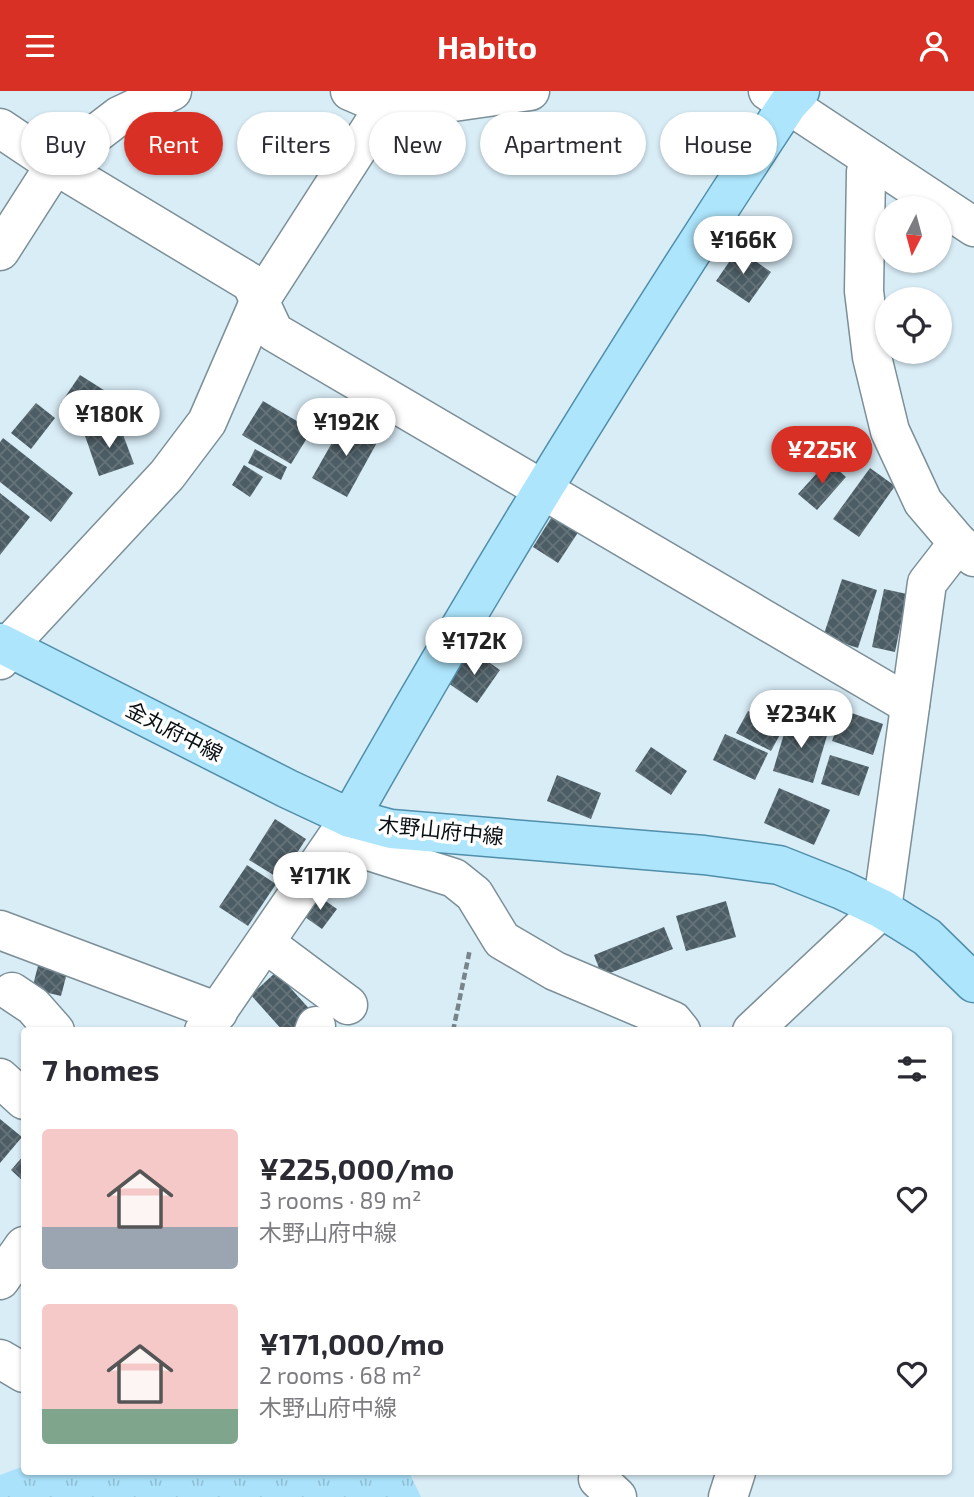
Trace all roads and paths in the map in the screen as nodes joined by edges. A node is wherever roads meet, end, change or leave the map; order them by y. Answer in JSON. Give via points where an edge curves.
{"nodes":[{"id":1,"x":172,"y":91,"type":"edge"},
{"id":2,"x":350,"y":91,"type":"edge"},
{"id":3,"x":530,"y":91,"type":"edge"},
{"id":4,"x":785,"y":95,"type":"edge"},
{"id":5,"x":391,"y":99,"type":"edge"},
{"id":6,"x":110,"y":123,"type":"edge"},
{"id":7,"x":0,"y":128,"type":"edge"},
{"id":8,"x":21,"y":142,"type":"edge"},
{"id":9,"x":874,"y":162,"type":"junction"},
{"id":10,"x":49,"y":175,"type":"edge"},
{"id":11,"x":72,"y":175,"type":"edge"},
{"id":12,"x":973,"y":225,"type":"edge"},
{"id":13,"x":0,"y":251,"type":"edge"},
{"id":14,"x":259,"y":302,"type":"junction"},
{"id":15,"x":542,"y":490,"type":"junction"},
{"id":16,"x":923,"y":502,"type":"junction"},
{"id":17,"x":966,"y":550,"type":"edge"},
{"id":18,"x":927,"y":583,"type":"junction"},
{"id":19,"x":2,"y":650,"type":"edge"},
{"id":20,"x":910,"y":705,"type":"junction"},
{"id":21,"x":350,"y":818,"type":"junction"},
{"id":22,"x":882,"y":909,"type":"junction"},
{"id":23,"x":489,"y":918,"type":"junction"},
{"id":24,"x":0,"y":930,"type":"edge"},
{"id":25,"x":265,"y":943,"type":"junction"},
{"id":26,"x":974,"y":983,"type":"edge"},
{"id":27,"x":12,"y":992,"type":"dead end"},
{"id":28,"x":348,"y":1005,"type":"dead end"},
{"id":29,"x":211,"y":1021,"type":"edge"},
{"id":30,"x":51,"y":1027,"type":"edge"},
{"id":31,"x":454,"y":1027,"type":"edge"},
{"id":32,"x":678,"y":1027,"type":"edge"},
{"id":33,"x":756,"y":1027,"type":"edge"},
{"id":34,"x":0,"y":1078,"type":"edge"},
{"id":35,"x":21,"y":1097,"type":"edge"},
{"id":36,"x":21,"y":1250,"type":"edge"},
{"id":37,"x":0,"y":1280,"type":"edge"},
{"id":38,"x":0,"y":1359,"type":"edge"},
{"id":39,"x":21,"y":1371,"type":"edge"},
{"id":40,"x":735,"y":1475,"type":"edge"},
{"id":41,"x":728,"y":1497,"type":"edge"}],
"edges":[{"from":1,"to":6,"type":"street"},
{"from":2,"to":5,"type":"street"},
{"from":3,"to":5,"type":"street","via":[[412,108]]},
{"from":4,"to":9,"type":"street"},
{"from":4,"to":15,"type":"main road","name":"木野山府中線"},
{"from":5,"to":14,"type":"street"},
{"from":7,"to":8,"type":"street"},
{"from":9,"to":12,"type":"street"},
{"from":9,"to":16,"type":"street","via":[[866,172],[864,291],[872,357],[890,431]]},
{"from":10,"to":13,"type":"street"},
{"from":11,"to":14,"type":"street","via":[[251,283]]},
{"from":14,"to":15,"type":"street","via":[[274,332]]},
{"from":14,"to":19,"type":"street","via":[[207,422],[167,475]]},
{"from":15,"to":20,"type":"street"},
{"from":15,"to":21,"type":"main road","name":"木野山府中線"},
{"from":16,"to":17,"type":"street"},
{"from":16,"to":18,"type":"street"},
{"from":17,"to":18,"type":"street"},
{"from":18,"to":20,"type":"street"},
{"from":19,"to":21,"type":"main road","name":"金丸府中線"},
{"from":20,"to":22,"type":"street"},
{"from":21,"to":22,"type":"main road","name":"木野山府中線","via":[[391,829],[779,865]]},
{"from":21,"to":23,"type":"street","via":[[372,852],[454,878],[474,894]]},
{"from":21,"to":25,"type":"street"},
{"from":22,"to":26,"type":"main road","name":"木野山府中線","via":[[927,937]]},
{"from":22,"to":33,"type":"street"},
{"from":23,"to":31,"type":"path","via":[[471,949]]},
{"from":23,"to":32,"type":"street","via":[[502,940],[555,971]]},
{"from":24,"to":29,"type":"street"},
{"from":25,"to":28,"type":"street"},
{"from":25,"to":29,"type":"street"},
{"from":27,"to":30,"type":"street"},
{"from":34,"to":35,"type":"street"},
{"from":36,"to":37,"type":"street"},
{"from":38,"to":39,"type":"street"},
{"from":40,"to":41,"type":"street"}]}
